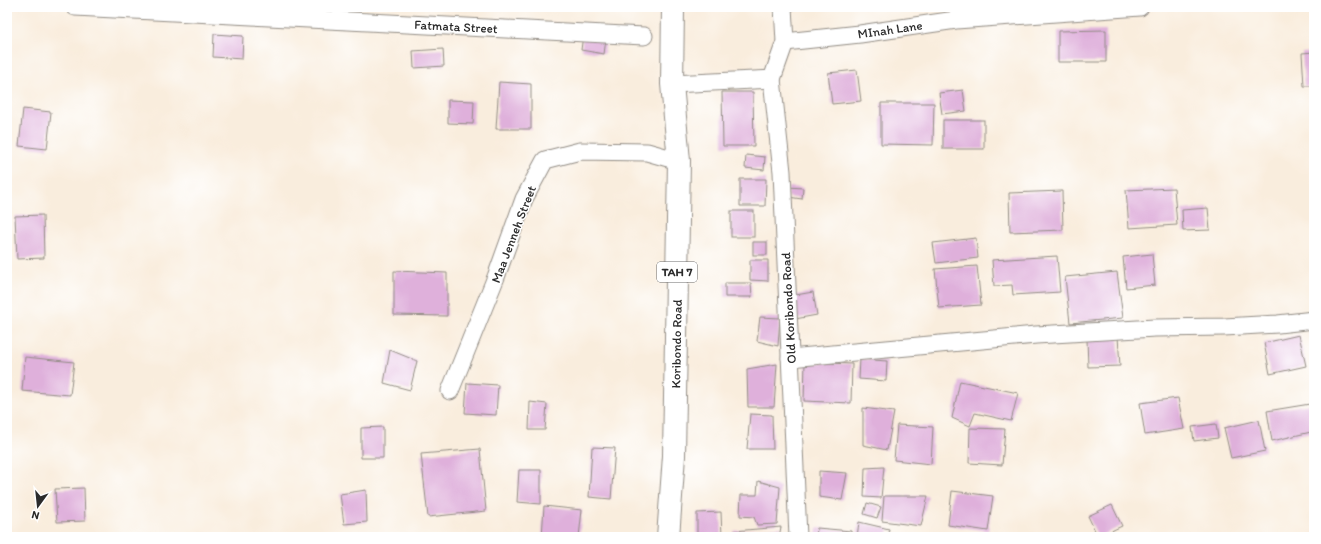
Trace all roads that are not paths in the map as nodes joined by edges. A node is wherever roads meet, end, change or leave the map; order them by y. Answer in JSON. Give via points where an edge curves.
{"nodes":[{"id":1,"x":75,"y":7,"type":"edge"},
{"id":2,"x":673,"y":7,"type":"edge"},
{"id":3,"x":783,"y":7,"type":"edge"},
{"id":4,"x":1140,"y":7,"type":"edge"},
{"id":5,"x":644,"y":36,"type":"dead end"},
{"id":6,"x":784,"y":42,"type":"junction"},
{"id":7,"x":772,"y":79,"type":"junction"},
{"id":8,"x":672,"y":84,"type":"junction"},
{"id":9,"x":679,"y":161,"type":"junction"},
{"id":10,"x":1314,"y":320,"type":"edge"},
{"id":11,"x":790,"y":358,"type":"junction"},
{"id":12,"x":450,"y":391,"type":"dead end"},
{"id":13,"x":668,"y":537,"type":"edge"},
{"id":14,"x":798,"y":537,"type":"edge"}],
"edges":[{"from":1,"to":5,"type":"street","name":"Fatmata Street"},
{"from":2,"to":8,"type":"highway","name":"Koribondo Road","number":"TAH 7"},
{"from":3,"to":6,"type":"street","name":"Old Koribondo Road"},
{"from":4,"to":6,"type":"street","name":"MInah Lane","via":[[956,20]]},
{"from":6,"to":7,"type":"street","name":"Old Koribondo Road"},
{"from":7,"to":8,"type":"street"},
{"from":7,"to":11,"type":"street","name":"Old Koribondo Road","via":[[782,172]]},
{"from":8,"to":9,"type":"highway","name":"Koribondo Road","number":"TAH 7"},
{"from":9,"to":12,"type":"street","name":"Maa Jenneh Street","via":[[647,152],[580,150],[545,160],[524,199]]},
{"from":9,"to":13,"type":"highway","name":"Koribondo Road","number":"TAH 7","via":[[674,456]]},
{"from":10,"to":11,"type":"street","via":[[1232,327],[1155,328],[1036,336]]},
{"from":11,"to":14,"type":"street","name":"Old Koribondo Road"}]}
